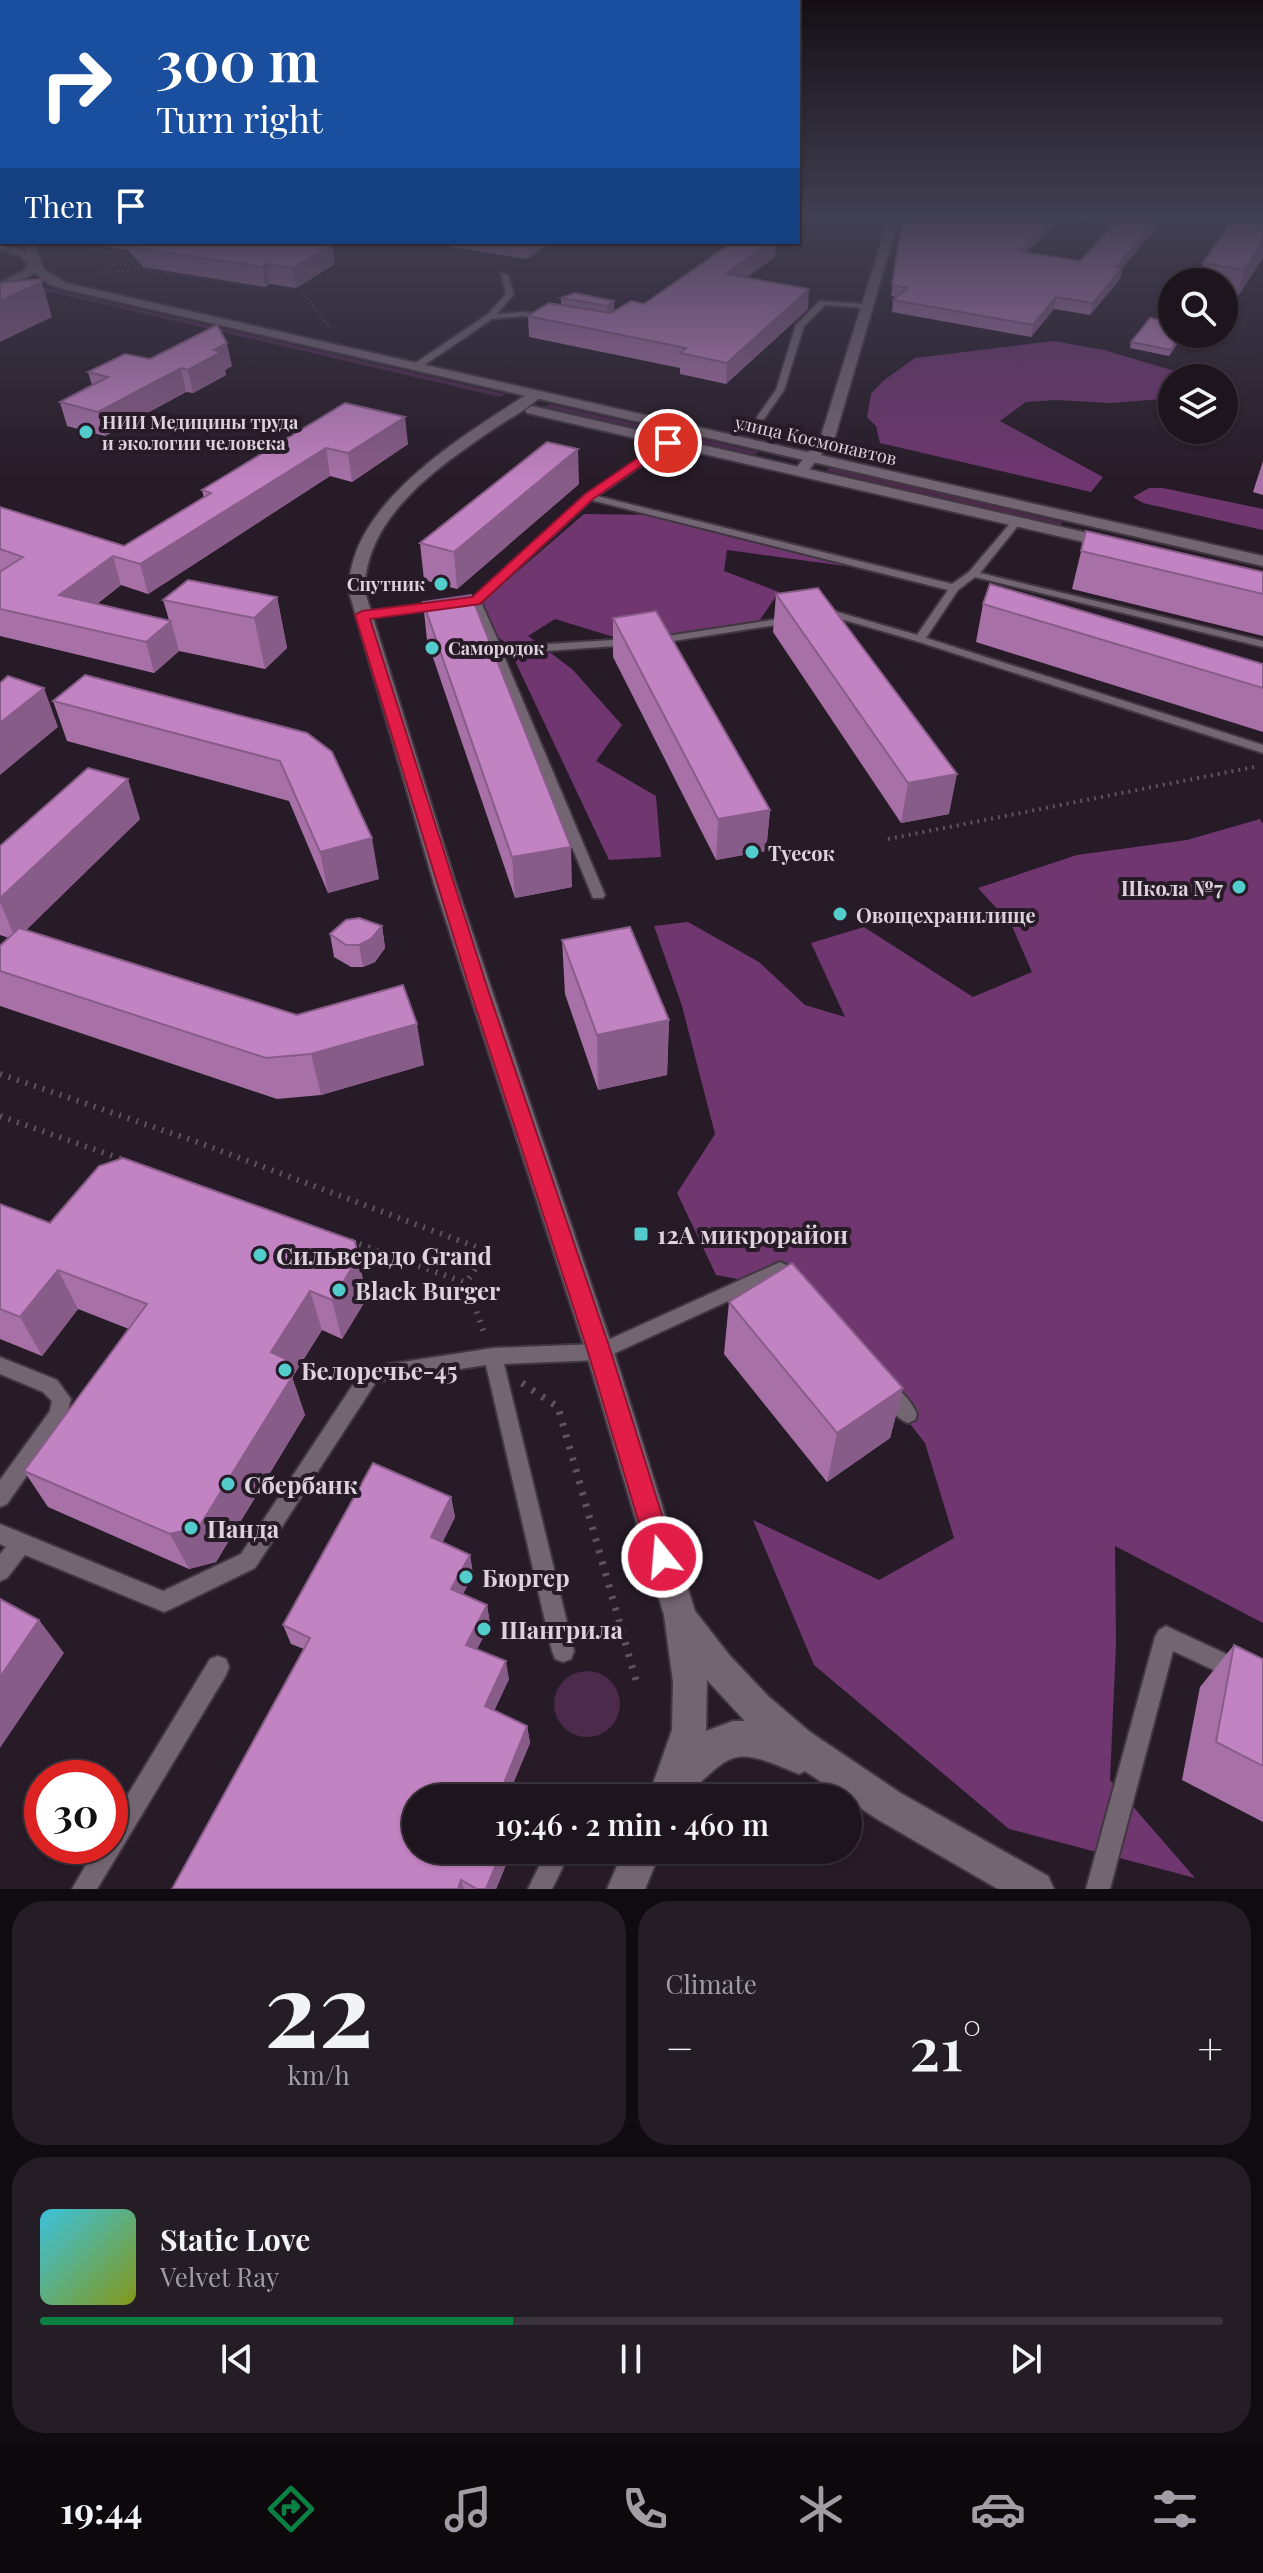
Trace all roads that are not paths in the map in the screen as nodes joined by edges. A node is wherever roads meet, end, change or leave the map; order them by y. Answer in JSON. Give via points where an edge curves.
{"nodes":[{"id":1,"x":82,"y":305,"type":"edge"},
{"id":2,"x":145,"y":305,"type":"edge"},
{"id":3,"x":500,"y":305,"type":"edge"},
{"id":4,"x":821,"y":305,"type":"edge"},
{"id":5,"x":853,"y":305,"type":"edge"},
{"id":6,"x":865,"y":306,"type":"joint"},
{"id":7,"x":490,"y":317,"type":"junction"},
{"id":8,"x":552,"y":319,"type":"edge"},
{"id":9,"x":321,"y":361,"type":"dead end"},
{"id":10,"x":414,"y":368,"type":"junction"},
{"id":11,"x":517,"y":402,"type":"junction"},
{"id":12,"x":761,"y":417,"type":"dead end"},
{"id":13,"x":668,"y":443,"type":"junction"},
{"id":14,"x":813,"y":457,"type":"junction"},
{"id":15,"x":800,"y":472,"type":"junction"},
{"id":16,"x":589,"y":497,"type":"junction"},
{"id":17,"x":1016,"y":522,"type":"junction"},
{"id":18,"x":1125,"y":547,"type":"edge"},
{"id":19,"x":1263,"y":561,"type":"edge"},
{"id":20,"x":973,"y":574,"type":"junction"},
{"id":21,"x":954,"y":588,"type":"junction"},
{"id":22,"x":476,"y":601,"type":"junction"},
{"id":23,"x":462,"y":603,"type":"edge"},
{"id":24,"x":448,"y":604,"type":"edge"},
{"id":25,"x":362,"y":615,"type":"junction"},
{"id":26,"x":818,"y":616,"type":"edge"},
{"id":27,"x":803,"y":618,"type":"edge"},
{"id":28,"x":920,"y":639,"type":"junction"},
{"id":29,"x":1263,"y":644,"type":"edge"},
{"id":30,"x":497,"y":651,"type":"junction"},
{"id":31,"x":1263,"y":749,"type":"edge"},
{"id":32,"x":598,"y":895,"type":"dead end"},
{"id":33,"x":800,"y":1291,"type":"edge"},
{"id":34,"x":600,"y":1352,"type":"junction"},
{"id":35,"x":493,"y":1356,"type":"junction"},
{"id":36,"x":0,"y":1365,"type":"edge"},
{"id":37,"x":879,"y":1381,"type":"edge"},
{"id":38,"x":908,"y":1414,"type":"dead end"},
{"id":39,"x":0,"y":1497,"type":"edge"},
{"id":40,"x":0,"y":1534,"type":"edge"},
{"id":41,"x":21,"y":1543,"type":"junction"},
{"id":42,"x":0,"y":1571,"type":"edge"},
{"id":43,"x":680,"y":1615,"type":"junction"},
{"id":44,"x":563,"y":1651,"type":"dead end"},
{"id":45,"x":218,"y":1667,"type":"dead end"},
{"id":46,"x":1263,"y":1682,"type":"edge"},
{"id":47,"x":839,"y":1776,"type":"junction"},
{"id":48,"x":671,"y":1784,"type":"edge"},
{"id":49,"x":677,"y":1784,"type":"edge"},
{"id":50,"x":552,"y":1864,"type":"edge"},
{"id":51,"x":637,"y":1864,"type":"edge"},
{"id":52,"x":84,"y":1889,"type":"edge"},
{"id":53,"x":540,"y":1889,"type":"edge"},
{"id":54,"x":626,"y":1889,"type":"edge"},
{"id":55,"x":1035,"y":1889,"type":"edge"},
{"id":56,"x":1098,"y":1889,"type":"edge"}],
"edges":[{"from":1,"to":9,"type":"street"},
{"from":2,"to":10,"type":"street","name":"улица Космонавтов"},
{"from":3,"to":7,"type":"lane"},
{"from":4,"to":12,"type":"lane","via":[[800,325],[780,390]]},
{"from":5,"to":6,"type":"lane"},
{"from":6,"to":14,"type":"street","via":[[828,437]]},
{"from":7,"to":8,"type":"lane","via":[[524,314]]},
{"from":7,"to":10,"type":"lane"},
{"from":10,"to":11,"type":"street","name":"улица Космонавтов"},
{"from":11,"to":13,"type":"street","name":"улица Космонавтов"},
{"from":11,"to":14,"type":"street","name":"улица Космонавтов"},
{"from":11,"to":25,"type":"street","via":[[421,477],[368,539],[357,566]]},
{"from":13,"to":15,"type":"street","name":"улица Космонавтов"},
{"from":13,"to":16,"type":"lane"},
{"from":14,"to":15,"type":"street"},
{"from":14,"to":19,"type":"street","name":"улица Космонавтов"},
{"from":15,"to":17,"type":"street","name":"улица Космонавтов"},
{"from":16,"to":21,"type":"lane"},
{"from":16,"to":22,"type":"lane"},
{"from":17,"to":18,"type":"street","name":"улица Космонавтов"},
{"from":17,"to":20,"type":"lane"},
{"from":20,"to":21,"type":"lane"},
{"from":20,"to":29,"type":"lane"},
{"from":21,"to":28,"type":"lane"},
{"from":22,"to":23,"type":"lane"},
{"from":22,"to":30,"type":"lane"},
{"from":24,"to":25,"type":"lane"},
{"from":25,"to":34,"type":"street"},
{"from":26,"to":28,"type":"lane","via":[[834,614]]},
{"from":27,"to":30,"type":"lane","via":[[679,639]]},
{"from":28,"to":31,"type":"lane"},
{"from":30,"to":32,"type":"lane"},
{"from":33,"to":34,"type":"lane","via":[[780,1269]]},
{"from":34,"to":35,"type":"lane"},
{"from":34,"to":43,"type":"street"},
{"from":35,"to":41,"type":"lane","via":[[371,1374],[248,1561],[164,1602]]},
{"from":35,"to":44,"type":"lane"},
{"from":36,"to":39,"type":"lane","via":[[50,1386],[62,1399],[58,1415]]},
{"from":37,"to":38,"type":"lane"},
{"from":40,"to":41,"type":"lane"},
{"from":41,"to":42,"type":"lane"},
{"from":43,"to":47,"type":"street","via":[[746,1701]]},
{"from":43,"to":48,"type":"street","via":[[690,1682],[689,1730]]},
{"from":45,"to":52,"type":"lane"},
{"from":46,"to":56,"type":"lane","via":[[1166,1637]]},
{"from":47,"to":49,"type":"street","via":[[768,1741],[730,1736],[702,1752]]},
{"from":47,"to":55,"type":"street"},
{"from":50,"to":53,"type":"lane"},
{"from":51,"to":54,"type":"street"}]}
